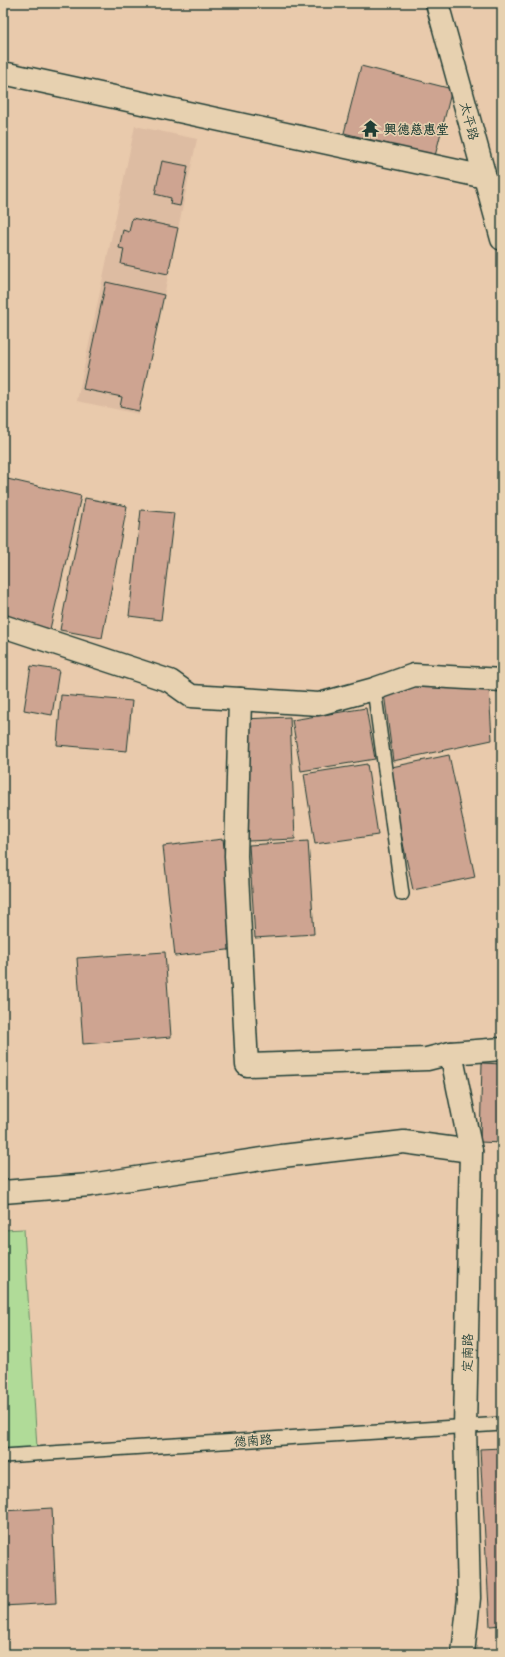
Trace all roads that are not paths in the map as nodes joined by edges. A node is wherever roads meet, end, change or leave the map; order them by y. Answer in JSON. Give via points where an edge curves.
{"nodes":[{"id":1,"x":437,"y":3,"type":"edge"},
{"id":2,"x":3,"y":73,"type":"edge"},
{"id":3,"x":485,"y":177,"type":"junction"},
{"id":4,"x":502,"y":239,"type":"edge"},
{"id":5,"x":3,"y":626,"type":"edge"},
{"id":6,"x":502,"y":680,"type":"edge"},
{"id":7,"x":374,"y":689,"type":"junction"},
{"id":8,"x":240,"y":699,"type":"junction"},
{"id":9,"x":402,"y":894,"type":"dead end"},
{"id":10,"x":502,"y":1049,"type":"edge"},
{"id":11,"x":451,"y":1053,"type":"junction"},
{"id":12,"x":470,"y":1150,"type":"junction"},
{"id":13,"x":3,"y":1192,"type":"edge"},
{"id":14,"x":502,"y":1424,"type":"edge"},
{"id":15,"x":465,"y":1427,"type":"junction"},
{"id":16,"x":3,"y":1456,"type":"edge"},
{"id":17,"x":463,"y":1654,"type":"edge"}],
"edges":[{"from":1,"to":3,"type":"street","name":"太平路"},
{"from":2,"to":3,"type":"street"},
{"from":3,"to":4,"type":"street","name":"太平路"},
{"from":5,"to":8,"type":"street","via":[[170,681],[191,696]]},
{"from":6,"to":7,"type":"street","via":[[414,675]]},
{"from":7,"to":8,"type":"street","via":[[319,704]]},
{"from":7,"to":9,"type":"lane"},
{"from":8,"to":11,"type":"street","via":[[236,856],[247,1065],[427,1059]]},
{"from":10,"to":11,"type":"street"},
{"from":11,"to":12,"type":"street","name":"定南路"},
{"from":12,"to":13,"type":"street","via":[[404,1142],[282,1156],[90,1185]]},
{"from":12,"to":15,"type":"street","name":"定南路"},
{"from":14,"to":15,"type":"lane","name":"德南路"},
{"from":15,"to":16,"type":"lane","name":"德南路"},
{"from":15,"to":17,"type":"street","name":"定南路","via":[[470,1598]]}]}
